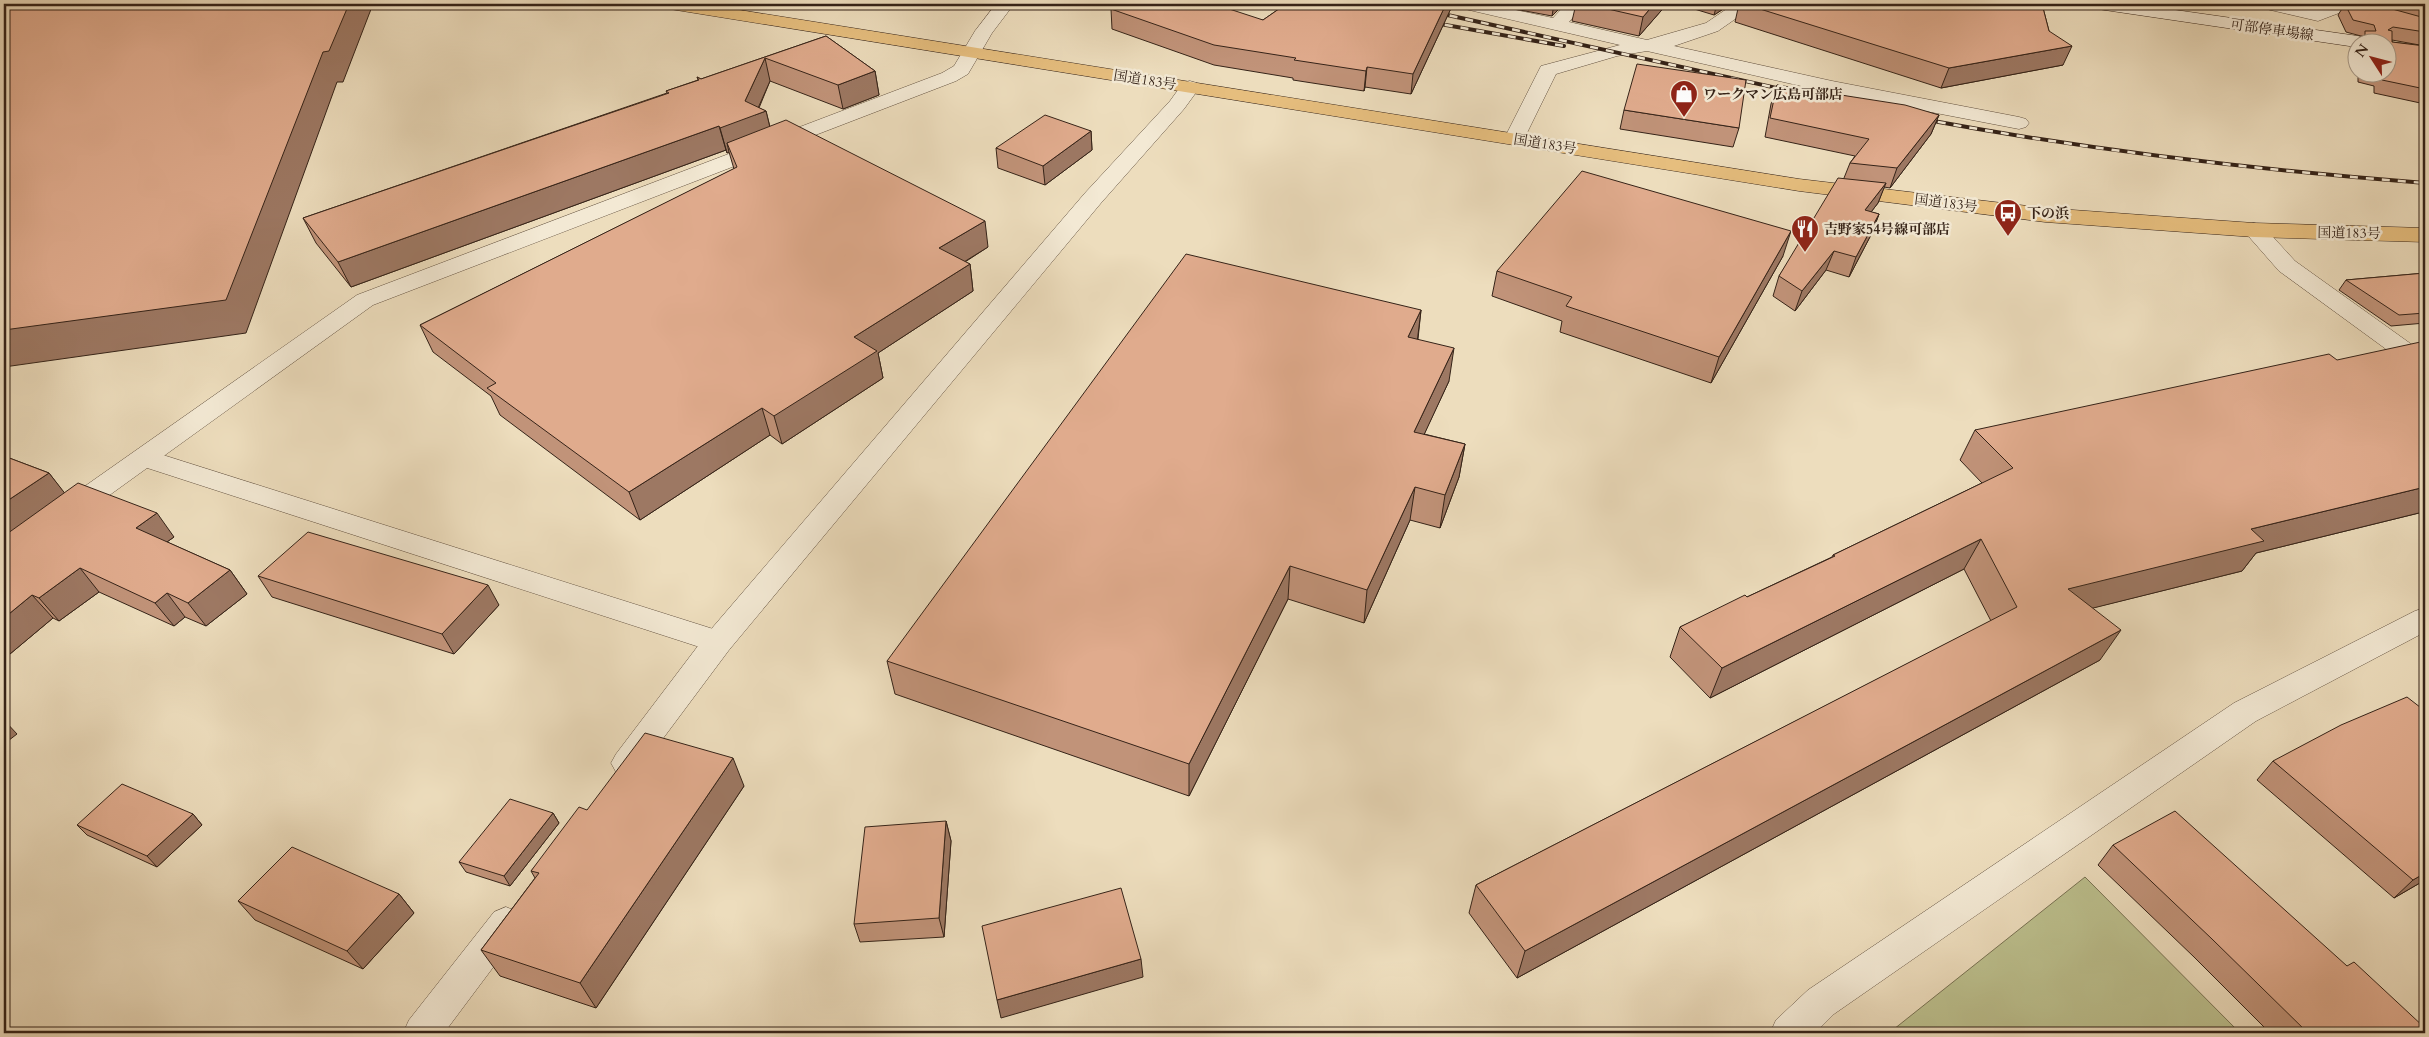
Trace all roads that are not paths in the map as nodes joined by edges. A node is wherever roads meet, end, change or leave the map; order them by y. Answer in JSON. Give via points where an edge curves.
{"nodes":[{"id":1,"x":670,"y":4,"type":"edge"},
{"id":2,"x":1006,"y":4,"type":"edge"},
{"id":3,"x":1465,"y":4,"type":"edge"},
{"id":4,"x":1575,"y":4,"type":"edge"},
{"id":5,"x":1744,"y":4,"type":"edge"},
{"id":6,"x":2098,"y":4,"type":"edge"},
{"id":7,"x":2268,"y":4,"type":"edge"},
{"id":8,"x":1556,"y":26,"type":"junction"},
{"id":9,"x":2425,"y":26,"type":"edge"},
{"id":10,"x":2346,"y":40,"type":"edge"},
{"id":11,"x":1642,"y":44,"type":"junction"},
{"id":12,"x":973,"y":52,"type":"junction"},
{"id":13,"x":1190,"y":87,"type":"junction"},
{"id":14,"x":2019,"y":124,"type":"dead end"},
{"id":15,"x":1514,"y":138,"type":"junction"},
{"id":16,"x":2254,"y":230,"type":"junction"},
{"id":17,"x":2425,"y":235,"type":"edge"},
{"id":18,"x":2425,"y":366,"type":"edge"},
{"id":19,"x":144,"y":458,"type":"junction"},
{"id":20,"x":4,"y":556,"type":"edge"},
{"id":21,"x":2425,"y":619,"type":"edge"},
{"id":22,"x":718,"y":642,"type":"junction"},
{"id":23,"x":610,"y":785,"type":"edge"},
{"id":24,"x":526,"y":896,"type":"edge"},
{"id":25,"x":428,"y":1033,"type":"edge"},
{"id":26,"x":1789,"y":1033,"type":"edge"}],
"edges":[{"from":1,"to":12,"type":"highway","name":"国道183号"},
{"from":2,"to":12,"type":"street","via":[[984,31]]},
{"from":3,"to":8,"type":"street"},
{"from":4,"to":8,"type":"street"},
{"from":5,"to":11,"type":"street","via":[[1712,27],[1666,42]]},
{"from":6,"to":10,"type":"street","name":"可部停車場線"},
{"from":7,"to":9,"type":"street","via":[[2318,16],[2337,7],[2380,13]]},
{"from":8,"to":11,"type":"street"},
{"from":11,"to":14,"type":"street","via":[[1919,106]]},
{"from":11,"to":15,"type":"street","via":[[1548,70]]},
{"from":12,"to":13,"type":"highway","name":"国道183号"},
{"from":12,"to":19,"type":"street","via":[[961,70],[949,77],[365,300]]},
{"from":13,"to":15,"type":"highway","name":"国道183号"},
{"from":13,"to":22,"type":"street"},
{"from":15,"to":16,"type":"highway","name":"国道183号","via":[[1809,186],[2045,215]]},
{"from":16,"to":17,"type":"highway","name":"国道183号"},
{"from":16,"to":18,"type":"street","via":[[2288,266]]},
{"from":19,"to":20,"type":"street"},
{"from":19,"to":22,"type":"street"},
{"from":21,"to":26,"type":"street","via":[[2245,712],[1821,1002]]},
{"from":22,"to":23,"type":"street"},
{"from":24,"to":25,"type":"street"}]}
